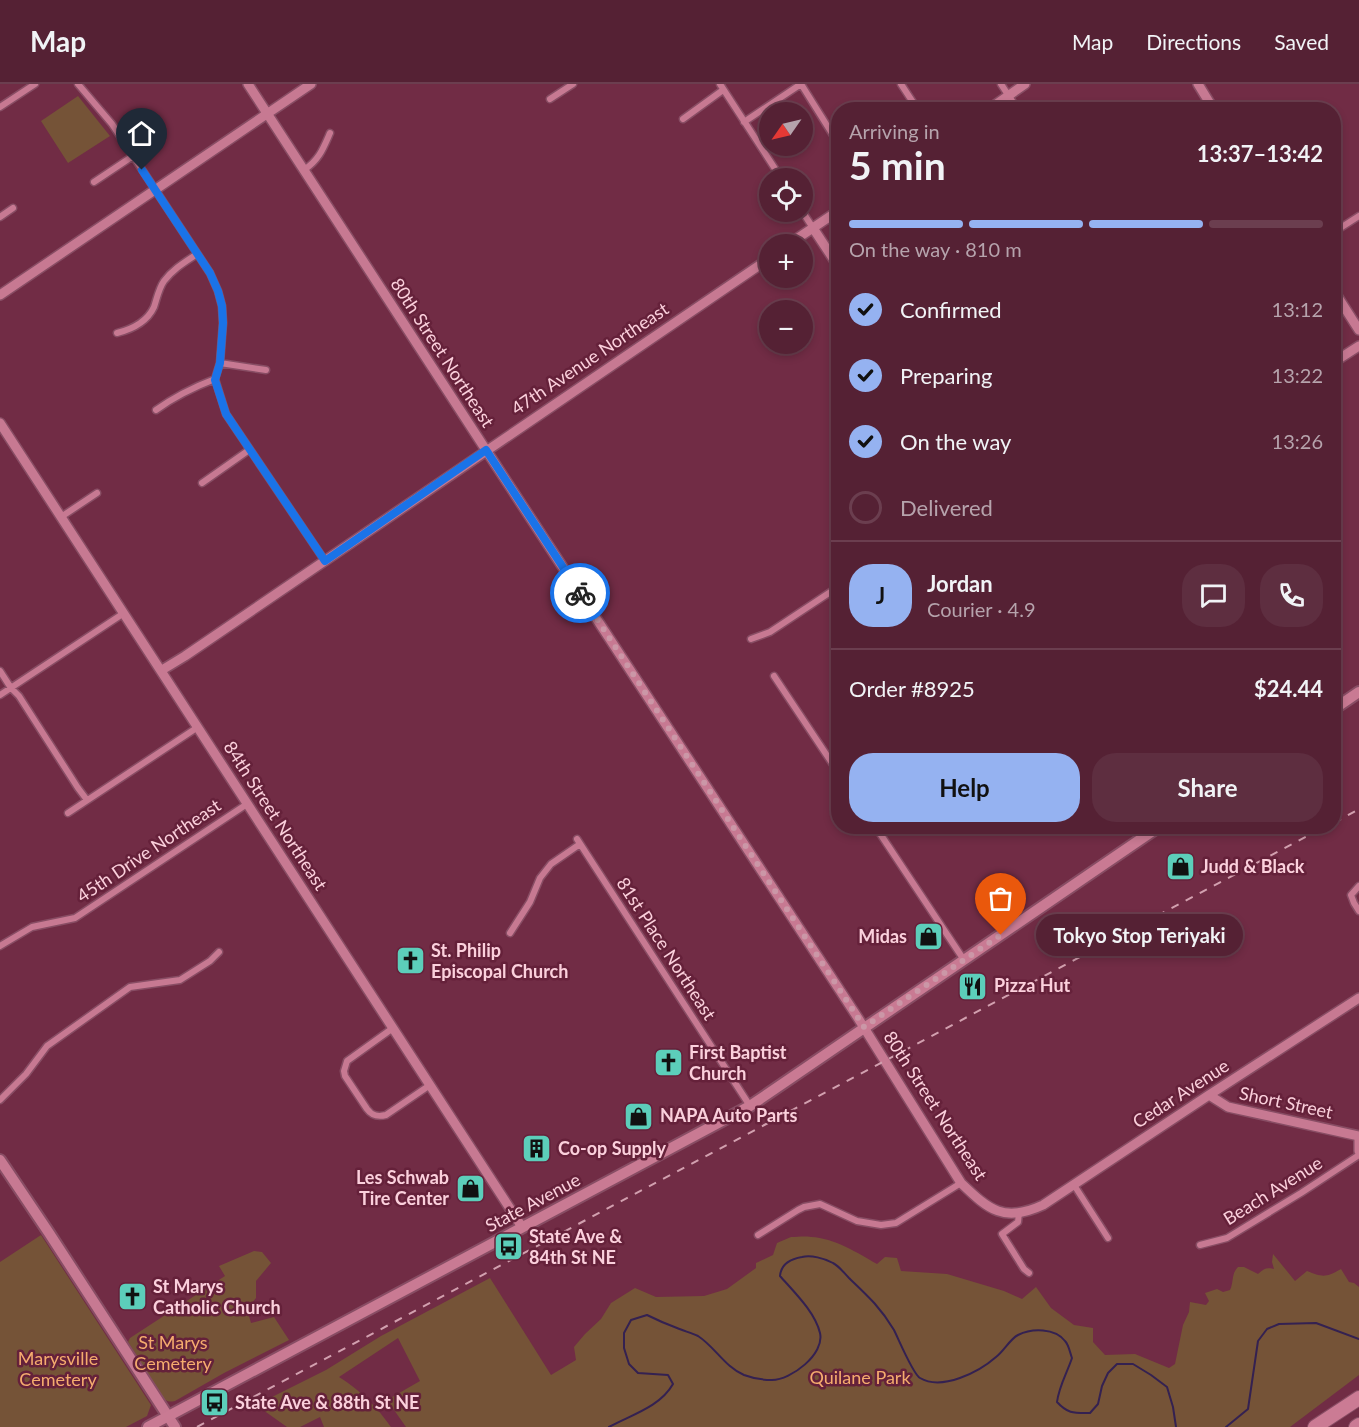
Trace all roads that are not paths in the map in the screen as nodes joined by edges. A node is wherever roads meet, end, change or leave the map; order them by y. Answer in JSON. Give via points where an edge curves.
{"nodes":[{"id":1,"x":35,"y":84,"type":"edge"},
{"id":2,"x":78,"y":84,"type":"edge"},
{"id":3,"x":248,"y":84,"type":"edge"},
{"id":4,"x":311,"y":84,"type":"edge"},
{"id":5,"x":573,"y":84,"type":"edge"},
{"id":6,"x":801,"y":84,"type":"edge"},
{"id":7,"x":901,"y":84,"type":"edge"},
{"id":8,"x":1001,"y":84,"type":"edge"},
{"id":9,"x":1025,"y":84,"type":"edge"},
{"id":10,"x":1198,"y":84,"type":"edge"},
{"id":11,"x":722,"y":87,"type":"edge"},
{"id":12,"x":1008,"y":95,"type":"junction"},
{"id":13,"x":550,"y":99,"type":"dead end"},
{"id":14,"x":913,"y":102,"type":"edge"},
{"id":15,"x":999,"y":102,"type":"edge"},
{"id":16,"x":1013,"y":102,"type":"edge"},
{"id":17,"x":1209,"y":102,"type":"edge"},
{"id":18,"x":0,"y":107,"type":"edge"},
{"id":19,"x":268,"y":114,"type":"junction"},
{"id":20,"x":682,"y":119,"type":"dead end"},
{"id":21,"x":744,"y":122,"type":"junction"},
{"id":22,"x":831,"y":131,"type":"edge"},
{"id":23,"x":330,"y":133,"type":"dead end"},
{"id":24,"x":133,"y":156,"type":"junction"},
{"id":25,"x":774,"y":168,"type":"edge"},
{"id":26,"x":303,"y":170,"type":"junction"},
{"id":27,"x":94,"y":182,"type":"dead end"},
{"id":28,"x":155,"y":191,"type":"junction"},
{"id":29,"x":13,"y":208,"type":"dead end"},
{"id":30,"x":831,"y":216,"type":"edge"},
{"id":31,"x":1359,"y":216,"type":"edge"},
{"id":32,"x":0,"y":217,"type":"edge"},
{"id":33,"x":809,"y":222,"type":"edge"},
{"id":34,"x":813,"y":228,"type":"junction"},
{"id":35,"x":1341,"y":228,"type":"edge"},
{"id":36,"x":804,"y":234,"type":"edge"},
{"id":37,"x":197,"y":254,"type":"junction"},
{"id":38,"x":831,"y":255,"type":"edge"},
{"id":39,"x":759,"y":265,"type":"edge"},
{"id":40,"x":0,"y":295,"type":"edge"},
{"id":41,"x":1341,"y":302,"type":"edge"},
{"id":42,"x":1359,"y":330,"type":"edge"},
{"id":43,"x":117,"y":333,"type":"dead end"},
{"id":44,"x":1359,"y":346,"type":"edge"},
{"id":45,"x":1341,"y":358,"type":"edge"},
{"id":46,"x":220,"y":363,"type":"junction"},
{"id":47,"x":266,"y":370,"type":"dead end"},
{"id":48,"x":215,"y":380,"type":"junction"},
{"id":49,"x":156,"y":410,"type":"dead end"},
{"id":50,"x":0,"y":423,"type":"edge"},
{"id":51,"x":249,"y":450,"type":"junction"},
{"id":52,"x":486,"y":450,"type":"junction"},
{"id":53,"x":202,"y":483,"type":"dead end"},
{"id":54,"x":97,"y":493,"type":"dead end"},
{"id":55,"x":61,"y":517,"type":"junction"},
{"id":56,"x":325,"y":561,"type":"junction"},
{"id":57,"x":831,"y":592,"type":"edge"},
{"id":58,"x":124,"y":613,"type":"junction"},
{"id":59,"x":751,"y":639,"type":"dead end"},
{"id":60,"x":162,"y":670,"type":"junction"},
{"id":61,"x":0,"y":671,"type":"edge"},
{"id":62,"x":774,"y":676,"type":"dead end"},
{"id":63,"x":11,"y":688,"type":"junction"},
{"id":64,"x":1359,"y":692,"type":"edge"},
{"id":65,"x":0,"y":695,"type":"edge"},
{"id":66,"x":1341,"y":704,"type":"edge"},
{"id":67,"x":198,"y":727,"type":"junction"},
{"id":68,"x":831,"y":762,"type":"edge"},
{"id":69,"x":87,"y":800,"type":"junction"},
{"id":70,"x":247,"y":804,"type":"junction"},
{"id":71,"x":68,"y":813,"type":"dead end"},
{"id":72,"x":880,"y":834,"type":"edge"},
{"id":73,"x":1148,"y":834,"type":"edge"},
{"id":74,"x":1359,"y":886,"type":"edge"},
{"id":75,"x":1359,"y":910,"type":"edge"},
{"id":76,"x":510,"y":933,"type":"dead end"},
{"id":77,"x":0,"y":946,"type":"edge"},
{"id":78,"x":219,"y":952,"type":"dead end"},
{"id":79,"x":964,"y":960,"type":"junction"},
{"id":80,"x":1359,"y":998,"type":"edge"},
{"id":81,"x":864,"y":1027,"type":"junction"},
{"id":82,"x":393,"y":1028,"type":"junction"},
{"id":83,"x":430,"y":1085,"type":"junction"},
{"id":84,"x":1209,"y":1095,"type":"junction"},
{"id":85,"x":0,"y":1100,"type":"edge"},
{"id":86,"x":750,"y":1106,"type":"junction"},
{"id":87,"x":1359,"y":1136,"type":"edge"},
{"id":88,"x":1359,"y":1153,"type":"edge"},
{"id":89,"x":0,"y":1160,"type":"edge"},
{"id":90,"x":961,"y":1183,"type":"junction"},
{"id":91,"x":1074,"y":1185,"type":"junction"},
{"id":92,"x":1019,"y":1213,"type":"junction"},
{"id":93,"x":522,"y":1227,"type":"junction"},
{"id":94,"x":758,"y":1235,"type":"dead end"},
{"id":95,"x":1108,"y":1238,"type":"dead end"},
{"id":96,"x":1200,"y":1245,"type":"dead end"},
{"id":97,"x":1029,"y":1273,"type":"dead end"},
{"id":98,"x":1359,"y":1398,"type":"edge"},
{"id":99,"x":168,"y":1416,"type":"junction"},
{"id":100,"x":148,"y":1427,"type":"edge"},
{"id":101,"x":175,"y":1427,"type":"edge"},
{"id":102,"x":1315,"y":1427,"type":"edge"}],
"edges":[{"from":1,"to":18,"type":"street"},
{"from":2,"to":24,"type":"street"},
{"from":3,"to":19,"type":"street","name":"80th Street Northeast"},
{"from":4,"to":19,"type":"street"},
{"from":5,"to":13,"type":"street"},
{"from":6,"to":21,"type":"street"},
{"from":6,"to":22,"type":"street"},
{"from":7,"to":14,"type":"street"},
{"from":8,"to":12,"type":"street"},
{"from":9,"to":12,"type":"street"},
{"from":10,"to":17,"type":"street"},
{"from":11,"to":20,"type":"street"},
{"from":11,"to":21,"type":"street"},
{"from":12,"to":15,"type":"street"},
{"from":12,"to":16,"type":"street"},
{"from":19,"to":26,"type":"street","name":"80th Street Northeast"},
{"from":19,"to":28,"type":"street"},
{"from":21,"to":25,"type":"street"},
{"from":23,"to":26,"type":"street","via":[[321,153]]},
{"from":24,"to":27,"type":"street"},
{"from":24,"to":28,"type":"street"},
{"from":26,"to":52,"type":"street","name":"80th Street Northeast"},
{"from":28,"to":37,"type":"street"},
{"from":28,"to":40,"type":"street"},
{"from":29,"to":32,"type":"street"},
{"from":30,"to":34,"type":"street"},
{"from":31,"to":35,"type":"street"},
{"from":33,"to":34,"type":"street"},
{"from":34,"to":36,"type":"street"},
{"from":34,"to":38,"type":"street"},
{"from":37,"to":43,"type":"street","via":[[163,282],[146,318],[131,330]]},
{"from":37,"to":46,"type":"street","via":[[210,273],[222,306]]},
{"from":39,"to":52,"type":"street","name":"47th Avenue Northeast"},
{"from":41,"to":42,"type":"street"},
{"from":44,"to":45,"type":"street"},
{"from":46,"to":47,"type":"street"},
{"from":46,"to":48,"type":"street"},
{"from":48,"to":49,"type":"street"},
{"from":48,"to":51,"type":"street","via":[[226,414]]},
{"from":50,"to":55,"type":"street","name":"84th Street Northeast"},
{"from":51,"to":53,"type":"street"},
{"from":51,"to":56,"type":"street"},
{"from":52,"to":56,"type":"street","name":"47th Avenue Northeast"},
{"from":52,"to":81,"type":"street","name":"80th Street Northeast"},
{"from":54,"to":55,"type":"street"},
{"from":55,"to":58,"type":"street","name":"84th Street Northeast"},
{"from":56,"to":60,"type":"street","name":"47th Avenue Northeast"},
{"from":57,"to":59,"type":"street","via":[[770,632]]},
{"from":58,"to":60,"type":"street","name":"84th Street Northeast"},
{"from":58,"to":63,"type":"street"},
{"from":60,"to":67,"type":"street","name":"84th Street Northeast"},
{"from":61,"to":63,"type":"street"},
{"from":62,"to":68,"type":"street"},
{"from":63,"to":65,"type":"street"},
{"from":63,"to":69,"type":"street"},
{"from":64,"to":66,"type":"main road"},
{"from":67,"to":69,"type":"street"},
{"from":67,"to":70,"type":"street","name":"84th Street Northeast"},
{"from":69,"to":71,"type":"street"},
{"from":70,"to":77,"type":"street","name":"45th Drive Northeast","via":[[75,918],[32,927]]},
{"from":70,"to":82,"type":"street","name":"84th Street Northeast"},
{"from":72,"to":79,"type":"street"},
{"from":73,"to":79,"type":"main road","name":"State Avenue"},
{"from":74,"to":75,"type":"street","via":[[1352,895]]},
{"from":76,"to":86,"type":"street","name":"81st Place Northeast","via":[[540,878],[578,841]]},
{"from":78,"to":85,"type":"street","via":[[180,980],[130,987],[47,1046]]},
{"from":79,"to":81,"type":"main road","name":"State Avenue"},
{"from":80,"to":84,"type":"street","name":"Cedar Avenue"},
{"from":81,"to":86,"type":"main road","name":"State Avenue"},
{"from":81,"to":90,"type":"street","name":"80th Street Northeast"},
{"from":82,"to":83,"type":"street","name":"84th Street Northeast"},
{"from":82,"to":83,"type":"street","via":[[351,1057],[345,1065],[345,1076],[367,1109],[382,1116]]},
{"from":83,"to":93,"type":"street","name":"84th Street Northeast"},
{"from":84,"to":87,"type":"street","name":"Short Street","via":[[1228,1107]]},
{"from":84,"to":91,"type":"street","name":"Cedar Avenue"},
{"from":86,"to":93,"type":"main road","name":"State Avenue"},
{"from":87,"to":88,"type":"street"},
{"from":88,"to":96,"type":"street","name":"Beach Avenue","via":[[1227,1238]]},
{"from":89,"to":99,"type":"main road"},
{"from":90,"to":92,"type":"street","name":"80th Street Northeast","via":[[990,1208]]},
{"from":90,"to":94,"type":"street","via":[[896,1223],[857,1221],[820,1204],[804,1207]]},
{"from":91,"to":92,"type":"street","name":"Cedar Avenue","via":[[1043,1205]]},
{"from":91,"to":95,"type":"street"},
{"from":92,"to":97,"type":"street","via":[[1018,1222],[1002,1234]]},
{"from":93,"to":99,"type":"main road","name":"State Avenue"},
{"from":98,"to":102,"type":"highway"},
{"from":99,"to":100,"type":"main road","name":"State Avenue"},
{"from":99,"to":101,"type":"main road"}]}
